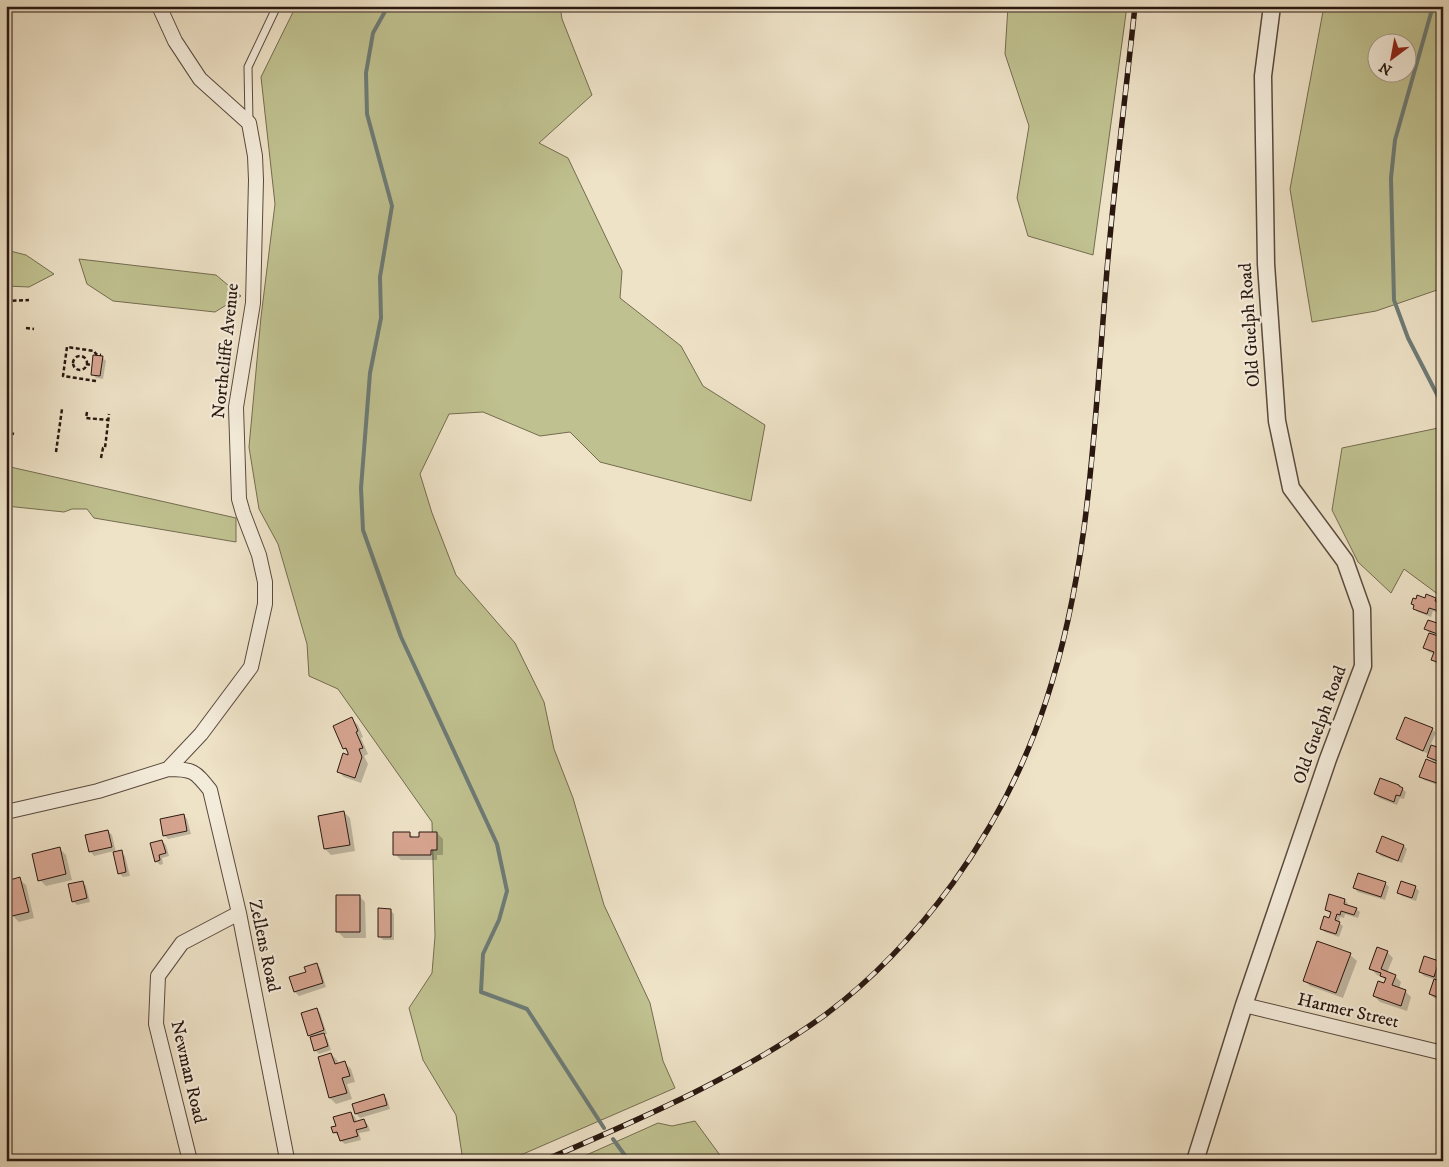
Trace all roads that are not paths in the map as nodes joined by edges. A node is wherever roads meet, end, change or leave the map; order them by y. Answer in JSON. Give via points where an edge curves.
{"nodes":[{"id":1,"x":159,"y":6,"type":"edge"},
{"id":2,"x":277,"y":6,"type":"edge"},
{"id":3,"x":1272,"y":6,"type":"edge"},
{"id":4,"x":249,"y":124,"type":"junction"},
{"id":5,"x":168,"y":769,"type":"junction"},
{"id":6,"x":6,"y":812,"type":"edge"},
{"id":7,"x":239,"y":913,"type":"junction"},
{"id":8,"x":1244,"y":1005,"type":"junction"},
{"id":9,"x":1443,"y":1053,"type":"edge"},
{"id":10,"x":287,"y":1159,"type":"dead end"},
{"id":11,"x":190,"y":1161,"type":"edge"},
{"id":12,"x":1195,"y":1161,"type":"edge"}],
"edges":[{"from":1,"to":4,"type":"street","via":[[175,41],[200,79]]},
{"from":2,"to":4,"type":"lane","via":[[248,67]]},
{"from":3,"to":8,"type":"street","name":"Old Guelph Road","via":[[1263,76],[1266,264],[1277,421],[1291,488],[1345,561],[1362,609],[1363,666]]},
{"from":4,"to":5,"type":"street","name":"Northcliffe Avenue","via":[[256,180],[253,303],[236,407],[239,499],[259,555],[265,582],[265,604],[251,667],[201,734]]},
{"from":5,"to":6,"type":"street","name":"Northcliffe Avenue","via":[[98,791]]},
{"from":5,"to":7,"type":"street","name":"Zellens Road","via":[[186,769],[198,774],[210,790]]},
{"from":7,"to":10,"type":"street","name":"Zellens Road"},
{"from":7,"to":11,"type":"street","name":"Newman Road","via":[[182,944],[158,976],[156,1024]]},
{"from":8,"to":9,"type":"street","name":"Harmer Street"},
{"from":8,"to":12,"type":"street","name":"Old Guelph Road"}]}
